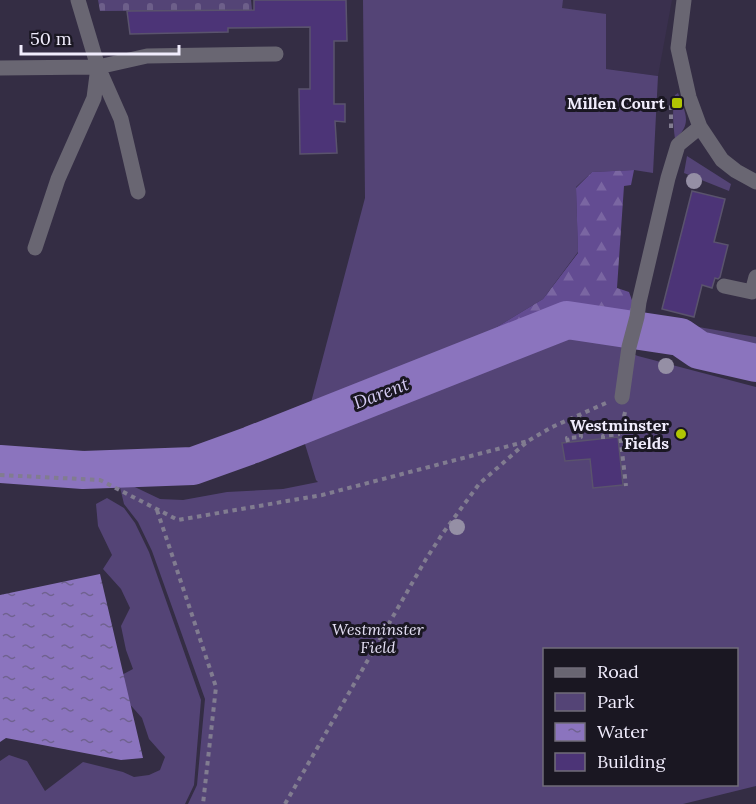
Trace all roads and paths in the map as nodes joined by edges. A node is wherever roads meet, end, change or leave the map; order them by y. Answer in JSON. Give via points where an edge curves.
{"nodes":[{"id":1,"x":78,"y":0,"type":"edge"},
{"id":2,"x":684,"y":0,"type":"edge"},
{"id":3,"x":276,"y":54,"type":"dead end"},
{"id":4,"x":98,"y":67,"type":"junction"},
{"id":5,"x":0,"y":68,"type":"edge"},
{"id":6,"x":700,"y":127,"type":"junction"},
{"id":7,"x":756,"y":182,"type":"edge"},
{"id":8,"x":138,"y":192,"type":"dead end"},
{"id":9,"x":35,"y":248,"type":"dead end"},
{"id":10,"x":756,"y":277,"type":"edge"},
{"id":11,"x":724,"y":286,"type":"dead end"},
{"id":12,"x":624,"y":403,"type":"junction"},
{"id":13,"x":579,"y":415,"type":"junction"},
{"id":14,"x":620,"y":434,"type":"junction"},
{"id":15,"x":603,"y":438,"type":"dead end"},
{"id":16,"x":528,"y":441,"type":"junction"},
{"id":17,"x":568,"y":442,"type":"dead end"},
{"id":18,"x":0,"y":475,"type":"edge"},
{"id":19,"x":626,"y":486,"type":"dead end"},
{"id":20,"x":157,"y":510,"type":"junction"},
{"id":21,"x":203,"y":804,"type":"edge"},
{"id":22,"x":285,"y":804,"type":"edge"}],
"edges":[{"from":1,"to":4,"type":"street"},
{"from":2,"to":6,"type":"street","via":[[678,48]]},
{"from":3,"to":4,"type":"street","via":[[147,56]]},
{"from":4,"to":5,"type":"street"},
{"from":4,"to":8,"type":"street","via":[[121,119]]},
{"from":4,"to":9,"type":"street","via":[[94,98],[58,178]]},
{"from":6,"to":7,"type":"street","via":[[722,160]]},
{"from":6,"to":12,"type":"street","via":[[678,145],[668,178],[629,347]]},
{"from":10,"to":11,"type":"street","via":[[752,292]]},
{"from":12,"to":13,"type":"path"},
{"from":12,"to":14,"type":"path"},
{"from":13,"to":16,"type":"path"},
{"from":13,"to":17,"type":"path","via":[[581,439],[567,438]]},
{"from":14,"to":15,"type":"path"},
{"from":14,"to":19,"type":"path"},
{"from":16,"to":20,"type":"path","via":[[322,495],[178,520]]},
{"from":16,"to":22,"type":"path","via":[[479,484],[443,533]]},
{"from":18,"to":20,"type":"path","via":[[100,480]]},
{"from":20,"to":21,"type":"path","via":[[216,687]]}]}
